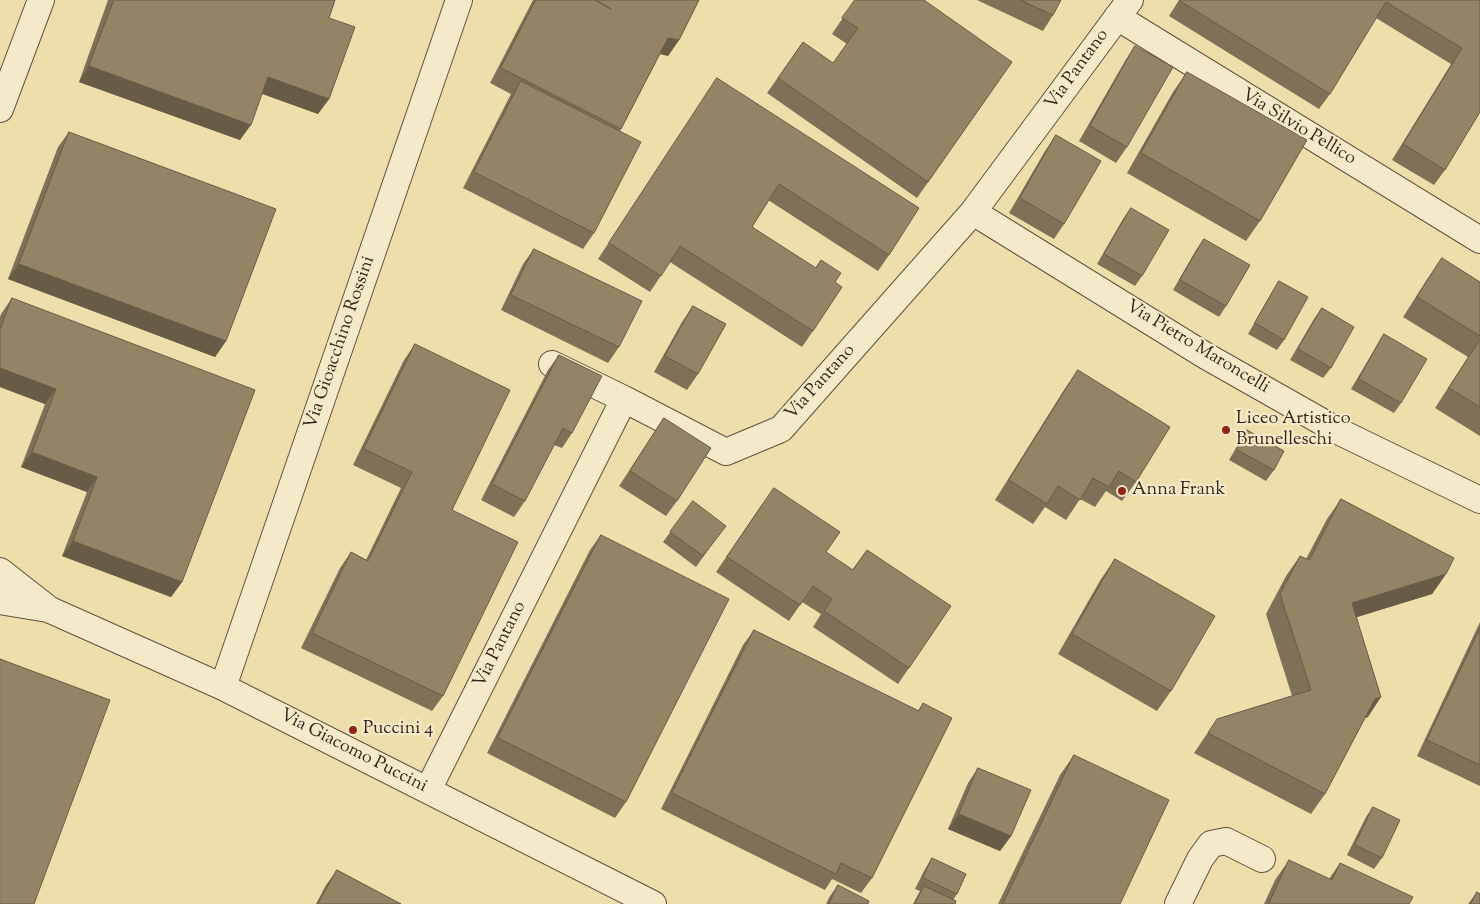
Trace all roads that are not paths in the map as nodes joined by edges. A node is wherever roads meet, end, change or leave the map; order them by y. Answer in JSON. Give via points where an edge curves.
{"nodes":[{"id":1,"x":40,"y":0,"type":"edge"},
{"id":2,"x":459,"y":0,"type":"edge"},
{"id":3,"x":1123,"y":9,"type":"edge"},
{"id":4,"x":0,"y":108,"type":"edge"},
{"id":5,"x":973,"y":212,"type":"junction"},
{"id":6,"x":1480,"y":240,"type":"edge"},
{"id":7,"x":552,"y":364,"type":"edge"},
{"id":8,"x":624,"y":399,"type":"junction"},
{"id":9,"x":1480,"y":500,"type":"edge"},
{"id":10,"x":0,"y":571,"type":"edge"},
{"id":11,"x":0,"y":602,"type":"edge"},
{"id":12,"x":48,"y":610,"type":"junction"},
{"id":13,"x":223,"y":686,"type":"junction"},
{"id":14,"x":428,"y":790,"type":"junction"},
{"id":15,"x":1262,"y":859,"type":"dead end"},
{"id":16,"x":652,"y":904,"type":"edge"},
{"id":17,"x":1178,"y":904,"type":"edge"}],
"edges":[{"from":1,"to":4,"type":"street"},
{"from":2,"to":13,"type":"street","name":"Via Gioacchino Rossini"},
{"from":3,"to":5,"type":"street","name":"Via Pantano"},
{"from":3,"to":6,"type":"street","name":"Via Silvio Pellico"},
{"from":5,"to":8,"type":"street","name":"Via Pantano","via":[[781,429],[726,452]]},
{"from":5,"to":9,"type":"street","name":"Via Pietro Maroncelli","via":[[1206,356],[1340,432]]},
{"from":7,"to":8,"type":"street"},
{"from":8,"to":14,"type":"street","name":"Via Pantano"},
{"from":10,"to":12,"type":"street","name":"Via Giacomo Puccini"},
{"from":11,"to":12,"type":"street","name":"Via Giacomo Puccini"},
{"from":12,"to":13,"type":"street","name":"Via Giacomo Puccini"},
{"from":13,"to":14,"type":"street","name":"Via Giacomo Puccini"},
{"from":14,"to":16,"type":"street","name":"Via Giacomo Puccini"},
{"from":15,"to":17,"type":"street","via":[[1226,841],[1211,844]]}]}
